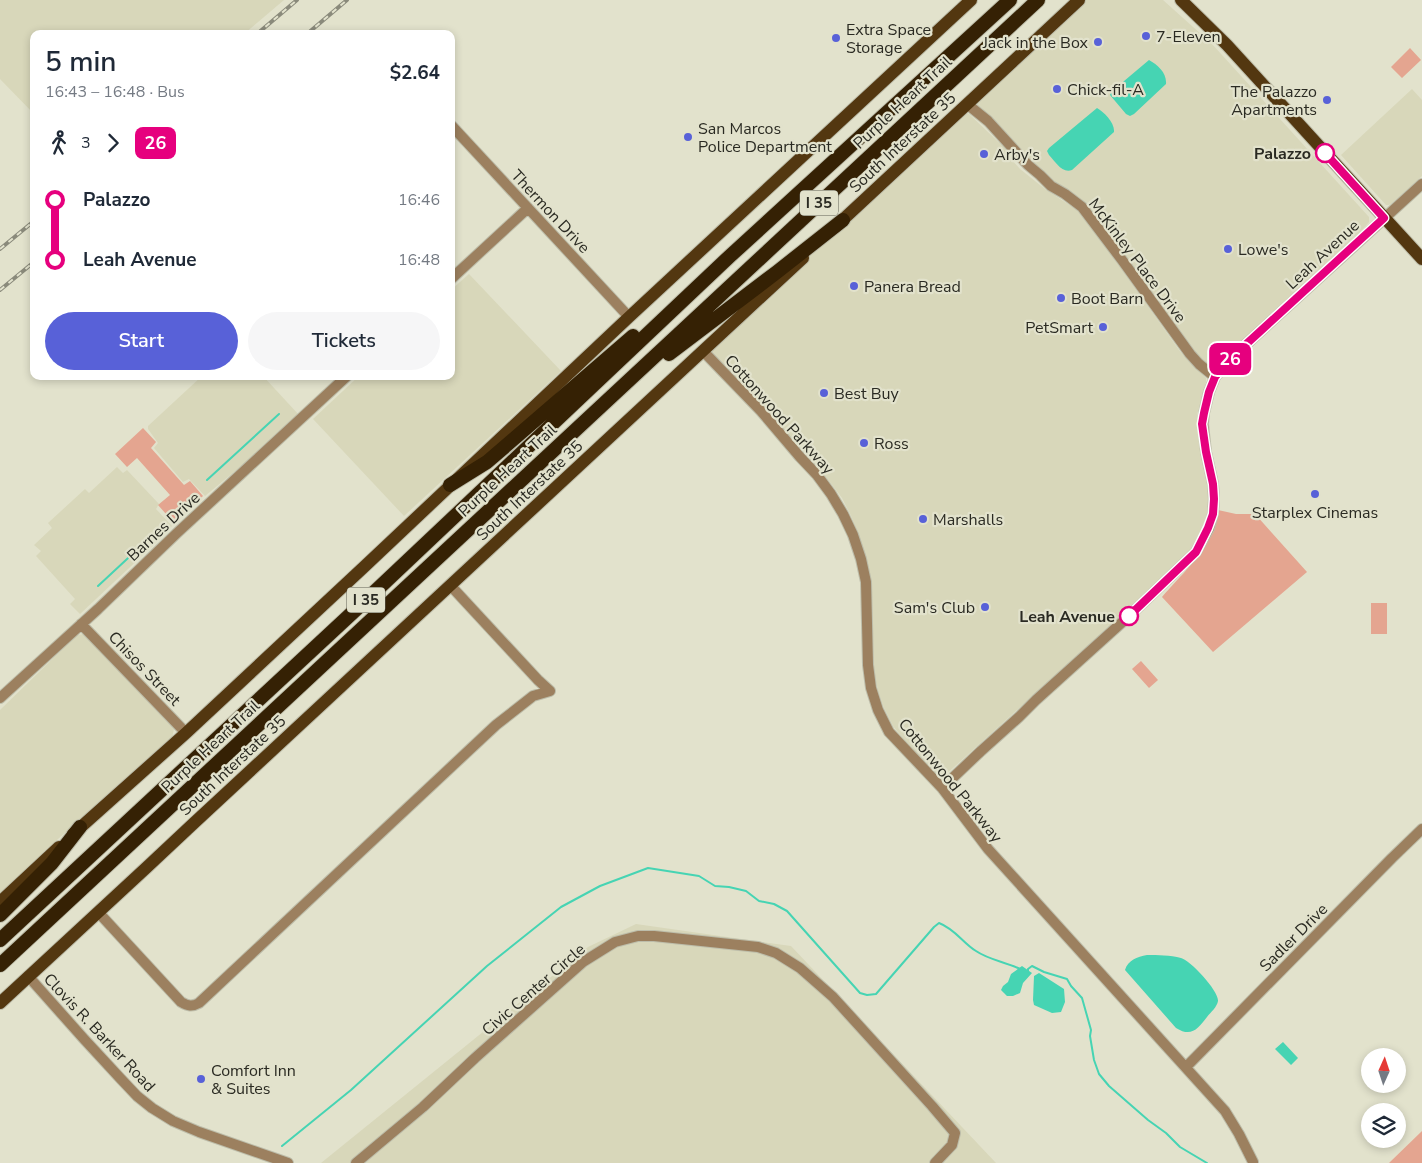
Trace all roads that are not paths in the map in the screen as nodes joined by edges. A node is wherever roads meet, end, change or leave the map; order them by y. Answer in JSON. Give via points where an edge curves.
{"nodes":[{"id":1,"x":971,"y":0,"type":"edge"},
{"id":2,"x":1010,"y":0,"type":"edge"},
{"id":3,"x":1038,"y":0,"type":"edge"},
{"id":4,"x":1079,"y":0,"type":"edge"},
{"id":5,"x":1181,"y":0,"type":"edge"},
{"id":6,"x":967,"y":104,"type":"junction"},
{"id":7,"x":455,"y":129,"type":"edge"},
{"id":8,"x":1422,"y":184,"type":"edge"},
{"id":9,"x":528,"y":208,"type":"junction"},
{"id":10,"x":1384,"y":218,"type":"junction"},
{"id":11,"x":843,"y":220,"type":"junction"},
{"id":12,"x":730,"y":256,"type":"junction"},
{"id":13,"x":1422,"y":259,"type":"edge"},
{"id":14,"x":455,"y":275,"type":"edge"},
{"id":15,"x":629,"y":317,"type":"junction"},
{"id":16,"x":703,"y":350,"type":"junction"},
{"id":17,"x":1215,"y":377,"type":"junction"},
{"id":18,"x":344,"y":380,"type":"edge"},
{"id":19,"x":601,"y":406,"type":"junction"},
{"id":20,"x":450,"y":485,"type":"junction"},
{"id":21,"x":450,"y":585,"type":"junction"},
{"id":22,"x":82,"y":624,"type":"junction"},
{"id":23,"x":0,"y":698,"type":"edge"},
{"id":24,"x":186,"y":733,"type":"junction"},
{"id":25,"x":942,"y":788,"type":"junction"},
{"id":26,"x":80,"y":827,"type":"junction"},
{"id":27,"x":1422,"y":829,"type":"edge"},
{"id":28,"x":0,"y":902,"type":"edge"},
{"id":29,"x":98,"y":912,"type":"junction"},
{"id":30,"x":0,"y":915,"type":"edge"},
{"id":31,"x":0,"y":940,"type":"edge"},
{"id":32,"x":0,"y":965,"type":"edge"},
{"id":33,"x":28,"y":976,"type":"junction"},
{"id":34,"x":0,"y":1003,"type":"edge"},
{"id":35,"x":1186,"y":1067,"type":"junction"},
{"id":36,"x":1253,"y":1162,"type":"edge"},
{"id":37,"x":288,"y":1163,"type":"edge"},
{"id":38,"x":356,"y":1163,"type":"edge"},
{"id":39,"x":934,"y":1163,"type":"edge"}],
"edges":[{"from":1,"to":15,"type":"main road"},
{"from":2,"to":12,"type":"highway","name":"Purple Heart Trail","number":"I 35"},
{"from":3,"to":19,"type":"highway","name":"Purple Heart Trail","number":"I 35"},
{"from":4,"to":6,"type":"main road","name":"South Interstate 35"},
{"from":5,"to":10,"type":"main road","via":[[1227,45]]},
{"from":6,"to":11,"type":"main road","name":"South Interstate 35"},
{"from":6,"to":17,"type":"street","name":"McKinley Place Drive","via":[[988,121],[1051,186],[1082,208],[1190,354]]},
{"from":7,"to":9,"type":"street","name":"Thermon Drive"},
{"from":8,"to":10,"type":"street","name":"Leah Avenue"},
{"from":9,"to":14,"type":"street"},
{"from":9,"to":15,"type":"street","name":"Thermon Drive"},
{"from":10,"to":13,"type":"main road"},
{"from":10,"to":17,"type":"street","name":"Leah Avenue","via":[[1231,358]]},
{"from":11,"to":16,"type":"main road","name":"South Interstate 35"},
{"from":11,"to":19,"type":"highway"},
{"from":12,"to":20,"type":"highway","via":[[703,275],[487,462]]},
{"from":12,"to":31,"type":"highway","name":"Purple Heart Trail","number":"I 35"},
{"from":15,"to":20,"type":"main road"},
{"from":16,"to":21,"type":"main road","name":"South Interstate 35"},
{"from":16,"to":25,"type":"street","name":"Cottonwood Parkway","via":[[817,475],[844,514],[866,582],[868,665],[878,710],[890,732]]},
{"from":17,"to":25,"type":"street","name":"Leah Avenue","via":[[1202,424],[1213,484],[1213,514],[1196,552]]},
{"from":18,"to":22,"type":"street","name":"Barnes Drive"},
{"from":19,"to":32,"type":"highway","name":"Purple Heart Trail","number":"I 35"},
{"from":20,"to":24,"type":"main road"},
{"from":21,"to":29,"type":"main road","name":"South Interstate 35"},
{"from":21,"to":29,"type":"street","via":[[550,691],[533,696],[496,725],[194,1006],[181,1002]]},
{"from":22,"to":23,"type":"street","name":"Barnes Drive"},
{"from":22,"to":24,"type":"street","name":"Chisos Street"},
{"from":24,"to":26,"type":"main road"},
{"from":25,"to":35,"type":"street","name":"Cottonwood Parkway","via":[[988,849]]},
{"from":26,"to":28,"type":"main road"},
{"from":26,"to":30,"type":"highway","via":[[52,863]]},
{"from":27,"to":35,"type":"street","name":"Sadler Drive"},
{"from":29,"to":33,"type":"main road","name":"South Interstate 35"},
{"from":33,"to":34,"type":"main road","name":"South Interstate 35"},
{"from":33,"to":37,"type":"street","name":"Clovis R. Barker Road","via":[[114,1072],[152,1108],[190,1128]]},
{"from":35,"to":36,"type":"street","name":"Cottonwood Parkway","via":[[1225,1111]]},
{"from":38,"to":39,"type":"street","name":"Civic Center Circle","via":[[583,962],[615,942],[654,936],[758,947],[776,953],[800,968],[833,997],[954,1133],[952,1145]]}]}
